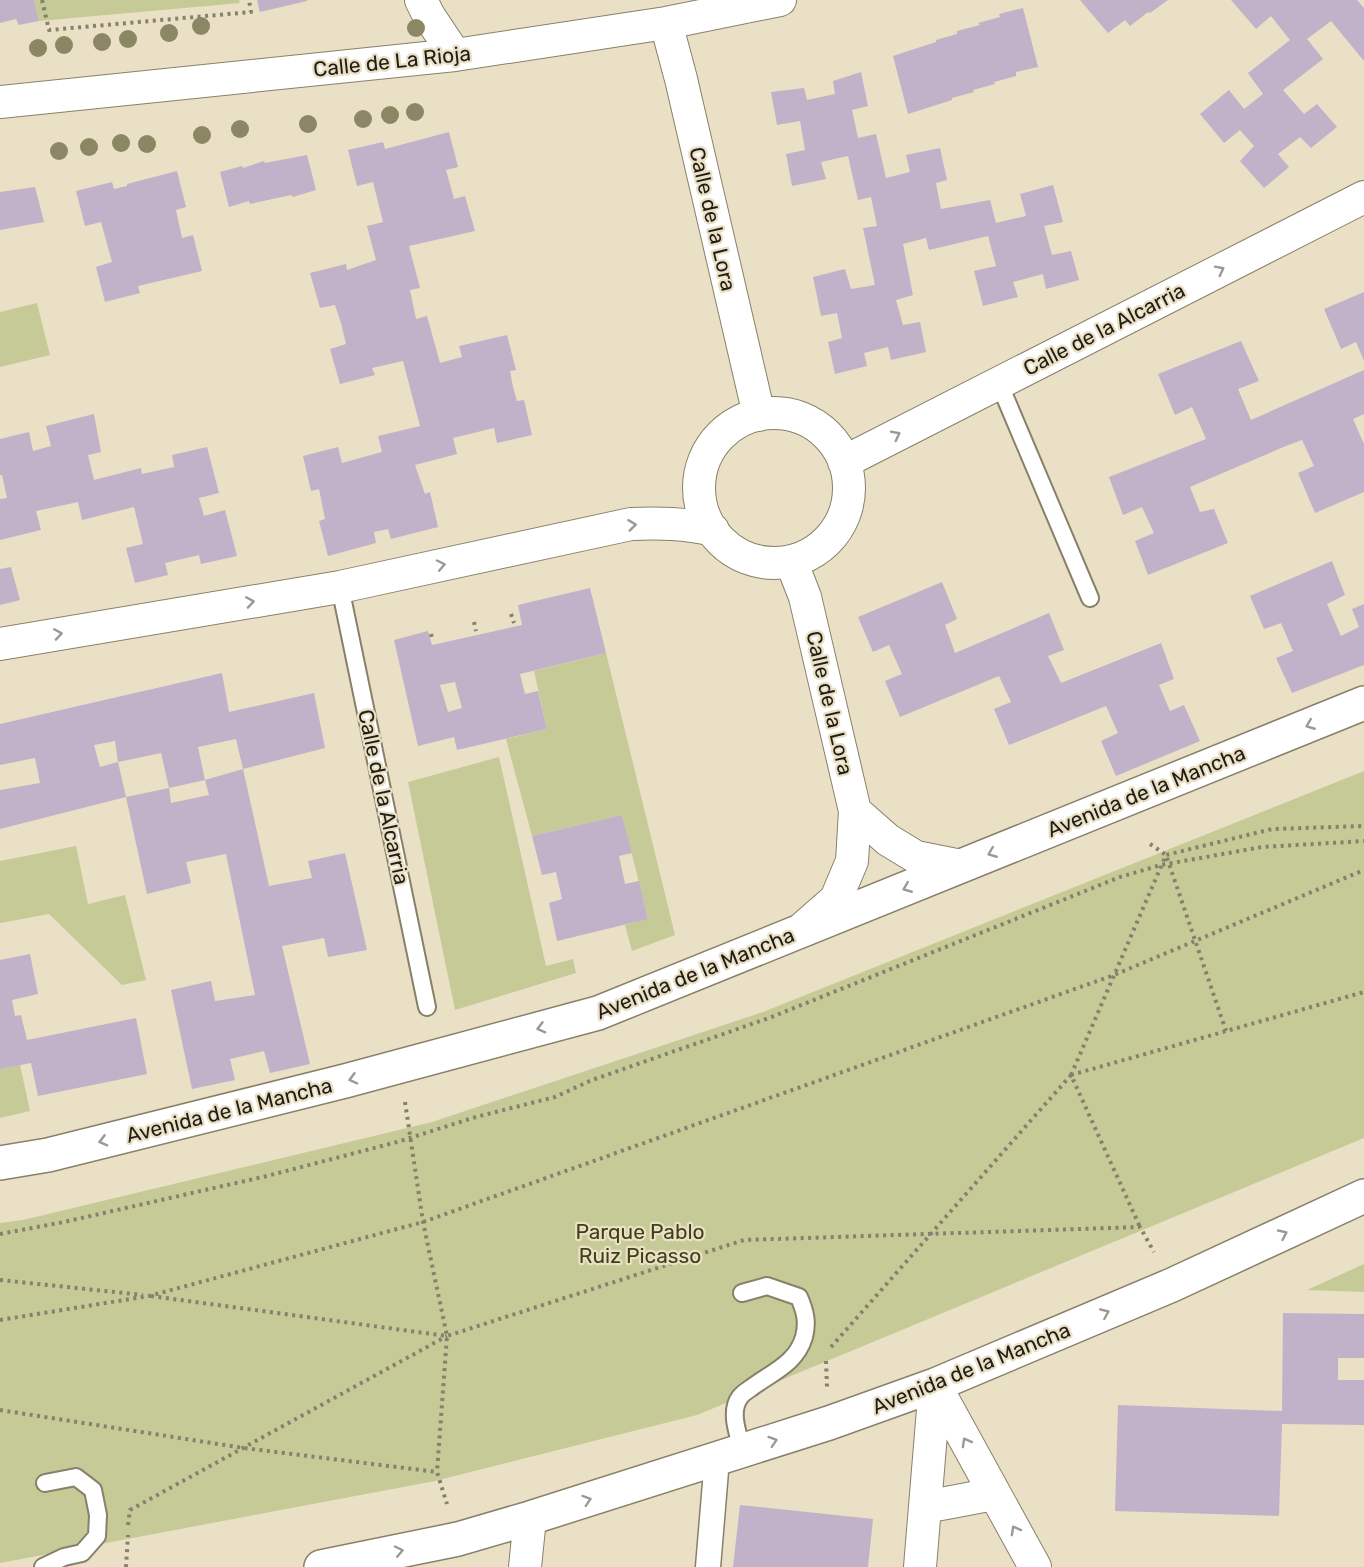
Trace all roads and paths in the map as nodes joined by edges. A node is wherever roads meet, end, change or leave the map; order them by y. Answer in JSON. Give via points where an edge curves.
{"nodes":[{"id":1,"x":42,"y":0,"type":"edge"},
{"id":2,"x":249,"y":0,"type":"edge"},
{"id":3,"x":421,"y":0,"type":"edge"},
{"id":4,"x":780,"y":0,"type":"edge"},
{"id":5,"x":666,"y":23,"type":"junction"},
{"id":6,"x":455,"y":55,"type":"junction"},
{"id":7,"x":0,"y":102,"type":"edge"},
{"id":8,"x":1364,"y":197,"type":"edge"},
{"id":9,"x":999,"y":383,"type":"junction"},
{"id":10,"x":759,"y":415,"type":"junction"},
{"id":11,"x":844,"y":462,"type":"junction"},
{"id":12,"x":712,"y":530,"type":"junction"},
{"id":13,"x":791,"y":561,"type":"junction"},
{"id":14,"x":340,"y":587,"type":"junction"},
{"id":15,"x":1090,"y":598,"type":"dead end"},
{"id":16,"x":511,"y":614,"type":"dead end"},
{"id":17,"x":474,"y":622,"type":"dead end"},
{"id":18,"x":514,"y":623,"type":"dead end"},
{"id":19,"x":477,"y":631,"type":"dead end"},
{"id":20,"x":431,"y":634,"type":"dead end"},
{"id":21,"x":433,"y":641,"type":"dead end"},
{"id":22,"x":0,"y":644,"type":"edge"},
{"id":23,"x":1364,"y":703,"type":"edge"},
{"id":24,"x":855,"y":811,"type":"junction"},
{"id":25,"x":1364,"y":825,"type":"edge"},
{"id":26,"x":1364,"y":842,"type":"edge"},
{"id":27,"x":1150,"y":844,"type":"dead end"},
{"id":28,"x":1166,"y":855,"type":"junction"},
{"id":29,"x":1169,"y":864,"type":"junction"},
{"id":30,"x":1161,"y":865,"type":"junction"},
{"id":31,"x":961,"y":866,"type":"junction"},
{"id":32,"x":1364,"y":870,"type":"edge"},
{"id":33,"x":798,"y":932,"type":"junction"},
{"id":34,"x":1195,"y":941,"type":"junction"},
{"id":35,"x":1114,"y":975,"type":"junction"},
{"id":36,"x":1364,"y":992,"type":"edge"},
{"id":37,"x":427,"y":1007,"type":"dead end"},
{"id":38,"x":1226,"y":1031,"type":"junction"},
{"id":39,"x":1071,"y":1075,"type":"junction"},
{"id":40,"x":405,"y":1103,"type":"dead end"},
{"id":41,"x":411,"y":1137,"type":"junction"},
{"id":42,"x":0,"y":1163,"type":"edge"},
{"id":43,"x":1364,"y":1196,"type":"edge"},
{"id":44,"x":423,"y":1222,"type":"junction"},
{"id":45,"x":1140,"y":1227,"type":"junction"},
{"id":46,"x":0,"y":1234,"type":"edge"},
{"id":47,"x":930,"y":1234,"type":"junction"},
{"id":48,"x":0,"y":1280,"type":"edge"},
{"id":49,"x":1172,"y":1285,"type":"junction"},
{"id":50,"x":742,"y":1293,"type":"dead end"},
{"id":51,"x":149,"y":1296,"type":"junction"},
{"id":52,"x":0,"y":1320,"type":"edge"},
{"id":53,"x":447,"y":1336,"type":"junction"},
{"id":54,"x":935,"y":1385,"type":"junction"},
{"id":55,"x":0,"y":1410,"type":"edge"},
{"id":56,"x":830,"y":1423,"type":"junction"},
{"id":57,"x":244,"y":1448,"type":"junction"},
{"id":58,"x":730,"y":1455,"type":"junction"},
{"id":59,"x":437,"y":1472,"type":"junction"},
{"id":60,"x":45,"y":1483,"type":"dead end"},
{"id":61,"x":994,"y":1494,"type":"junction"},
{"id":62,"x":925,"y":1507,"type":"junction"},
{"id":63,"x":530,"y":1518,"type":"junction"},
{"id":64,"x":458,"y":1539,"type":"junction"},
{"id":65,"x":44,"y":1567,"type":"edge"},
{"id":66,"x":126,"y":1567,"type":"edge"},
{"id":67,"x":321,"y":1567,"type":"edge"},
{"id":68,"x":525,"y":1567,"type":"edge"},
{"id":69,"x":708,"y":1567,"type":"edge"},
{"id":70,"x":920,"y":1567,"type":"edge"},
{"id":71,"x":1035,"y":1567,"type":"edge"}],
"edges":[{"from":1,"to":2,"type":"path","via":[[49,30],[251,12]]},
{"from":3,"to":6,"type":"street"},
{"from":4,"to":5,"type":"street","name":"Calle de La Rioja"},
{"from":5,"to":6,"type":"street","name":"Calle de La Rioja"},
{"from":5,"to":10,"type":"street","name":"Calle de la Lora"},
{"from":6,"to":7,"type":"street","name":"Calle de La Rioja"},
{"from":9,"to":8,"type":"street","name":"Calle de la Alcarria","one_way":true},
{"from":11,"to":9,"type":"street","name":"Calle de la Alcarria","one_way":true},
{"from":9,"to":15,"type":"lane"},
{"from":10,"to":11,"type":"street","via":[[784,413],[806,419],[833,441]]},
{"from":10,"to":12,"type":"street","via":[[729,427],[713,444],[703,465],[699,488]]},
{"from":11,"to":13,"type":"street","via":[[849,496],[843,518],[822,545]]},
{"from":12,"to":13,"type":"street","via":[[748,558]]},
{"from":14,"to":12,"type":"street","one_way":true,"via":[[631,524],[689,524]]},
{"from":13,"to":24,"type":"street","name":"Calle de la Lora","via":[[805,597]]},
{"from":22,"to":14,"type":"street","one_way":true},
{"from":14,"to":37,"type":"lane","name":"Calle de la Alcarria"},
{"from":16,"to":18,"type":"path"},
{"from":17,"to":19,"type":"path"},
{"from":20,"to":21,"type":"path"},
{"from":23,"to":31,"type":"main road","name":"Avenida de la Mancha","one_way":true},
{"from":24,"to":31,"type":"street","via":[[888,840],[916,857]]},
{"from":24,"to":33,"type":"street","name":"Calle de la Lora","via":[[852,861],[836,898]]},
{"from":25,"to":28,"type":"path","via":[[1272,829]]},
{"from":26,"to":29,"type":"path","via":[[1268,846]]},
{"from":27,"to":28,"type":"path"},
{"from":28,"to":29,"type":"path"},
{"from":28,"to":30,"type":"path"},
{"from":29,"to":30,"type":"path"},
{"from":29,"to":34,"type":"path"},
{"from":30,"to":35,"type":"path"},
{"from":30,"to":41,"type":"path","via":[[1120,877],[769,1018],[592,1080],[555,1097]]},
{"from":31,"to":33,"type":"main road","name":"Avenida de la Mancha","one_way":true},
{"from":32,"to":34,"type":"path"},
{"from":33,"to":42,"type":"main road","name":"Avenida de la Mancha","one_way":true,"via":[[598,1013],[345,1081],[48,1155]]},
{"from":34,"to":35,"type":"path"},
{"from":34,"to":38,"type":"path"},
{"from":35,"to":39,"type":"path"},
{"from":35,"to":44,"type":"path"},
{"from":36,"to":38,"type":"path"},
{"from":38,"to":39,"type":"path"},
{"from":39,"to":45,"type":"path"},
{"from":39,"to":47,"type":"path"},
{"from":40,"to":41,"type":"path"},
{"from":41,"to":44,"type":"path"},
{"from":41,"to":46,"type":"path","via":[[267,1176]]},
{"from":49,"to":43,"type":"main road","name":"Avenida de la Mancha","one_way":true},
{"from":44,"to":51,"type":"path"},
{"from":44,"to":53,"type":"path"},
{"from":45,"to":47,"type":"path"},
{"from":45,"to":49,"type":"path"},
{"from":47,"to":53,"type":"path","via":[[744,1240]]},
{"from":47,"to":56,"type":"path","via":[[826,1353]]},
{"from":48,"to":51,"type":"path"},
{"from":54,"to":49,"type":"main road","name":"Avenida de la Mancha","one_way":true},
{"from":50,"to":58,"type":"lane","via":[[767,1286],[799,1296],[806,1311],[806,1330],[800,1350],[787,1364],[739,1397]]},
{"from":51,"to":52,"type":"path"},
{"from":51,"to":53,"type":"path"},
{"from":53,"to":57,"type":"path"},
{"from":53,"to":59,"type":"path"},
{"from":54,"to":56,"type":"main road","name":"Avenida de la Mancha"},
{"from":61,"to":54,"type":"street","one_way":true},
{"from":54,"to":62,"type":"street"},
{"from":55,"to":57,"type":"path"},
{"from":58,"to":56,"type":"main road","name":"Avenida de la Mancha","one_way":true},
{"from":57,"to":59,"type":"path"},
{"from":57,"to":66,"type":"path","via":[[129,1510]]},
{"from":63,"to":58,"type":"main road","name":"Avenida de la Mancha","one_way":true},
{"from":58,"to":69,"type":"street"},
{"from":59,"to":64,"type":"path"},
{"from":60,"to":65,"type":"lane","via":[[76,1478],[93,1490],[98,1515],[97,1536],[82,1553]]},
{"from":61,"to":62,"type":"street"},
{"from":71,"to":61,"type":"street","one_way":true},
{"from":62,"to":70,"type":"street"},
{"from":63,"to":64,"type":"main road","name":"Avenida de la Mancha"},
{"from":63,"to":68,"type":"street"},
{"from":67,"to":64,"type":"main road","name":"Avenida de la Mancha","one_way":true}]}
